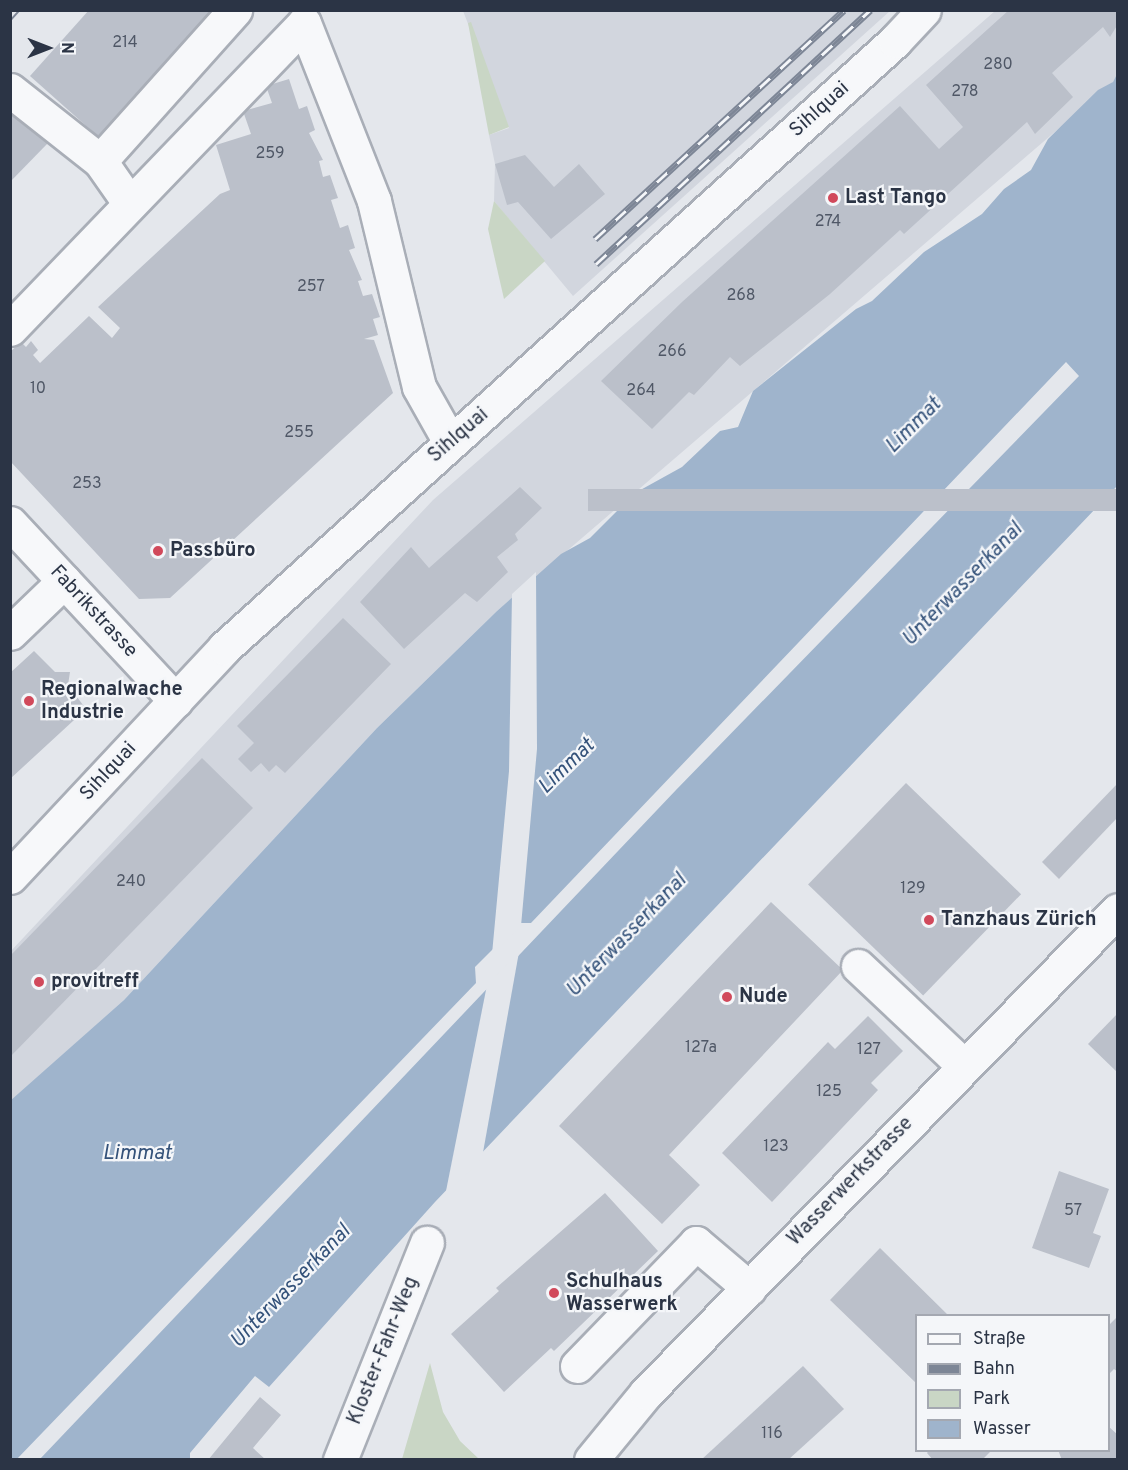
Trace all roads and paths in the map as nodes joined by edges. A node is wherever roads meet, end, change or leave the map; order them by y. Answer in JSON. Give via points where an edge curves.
{"nodes":[{"id":1,"x":235,"y":10,"type":"edge"},
{"id":2,"x":924,"y":10,"type":"edge"},
{"id":3,"x":10,"y":90,"type":"edge"},
{"id":4,"x":100,"y":161,"type":"junction"},
{"id":5,"x":130,"y":204,"type":"junction"},
{"id":6,"x":10,"y":329,"type":"edge"},
{"id":7,"x":450,"y":442,"type":"junction"},
{"id":8,"x":10,"y":523,"type":"edge"},
{"id":9,"x":64,"y":581,"type":"junction"},
{"id":10,"x":10,"y":633,"type":"edge"},
{"id":11,"x":176,"y":701,"type":"junction"},
{"id":12,"x":10,"y":877,"type":"edge"},
{"id":13,"x":1118,"y":910,"type":"edge"},
{"id":14,"x":858,"y":966,"type":"dead end"},
{"id":15,"x":964,"y":1066,"type":"junction"},
{"id":16,"x":427,"y":1243,"type":"dead end"},
{"id":17,"x":749,"y":1288,"type":"junction"},
{"id":18,"x":577,"y":1366,"type":"dead end"},
{"id":19,"x":340,"y":1460,"type":"edge"},
{"id":20,"x":591,"y":1460,"type":"edge"}],
"edges":[{"from":1,"to":4,"type":"street"},
{"from":2,"to":7,"type":"street","name":"Sihlquai","via":[[878,57]]},
{"from":3,"to":4,"type":"street"},
{"from":4,"to":5,"type":"street"},
{"from":5,"to":6,"type":"street"},
{"from":5,"to":7,"type":"street","via":[[304,23],[374,201],[419,387]]},
{"from":7,"to":11,"type":"street","name":"Sihlquai","via":[[231,643]]},
{"from":8,"to":9,"type":"street","name":"Fabrikstrasse"},
{"from":9,"to":10,"type":"street"},
{"from":9,"to":11,"type":"street","name":"Fabrikstrasse"},
{"from":11,"to":12,"type":"street","name":"Sihlquai"},
{"from":13,"to":15,"type":"street","name":"Wasserwerkstrasse"},
{"from":14,"to":15,"type":"street"},
{"from":15,"to":17,"type":"street","name":"Wasserwerkstrasse"},
{"from":16,"to":19,"type":"street","name":"Kloster-Fahr-Weg"},
{"from":17,"to":18,"type":"street","via":[[696,1243]]},
{"from":17,"to":20,"type":"street","name":"Wasserwerkstrasse","via":[[646,1393]]}]}
